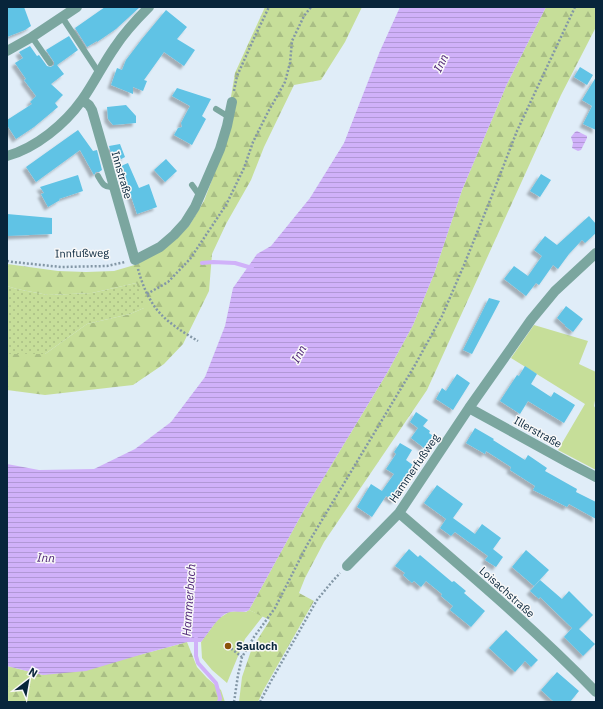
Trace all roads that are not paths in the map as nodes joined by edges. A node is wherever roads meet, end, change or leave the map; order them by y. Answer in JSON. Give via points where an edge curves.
{"nodes":[{"id":1,"x":77,"y":7,"type":"edge"},
{"id":2,"x":149,"y":7,"type":"edge"},
{"id":3,"x":62,"y":17,"type":"junction"},
{"id":4,"x":32,"y":37,"type":"junction"},
{"id":5,"x":7,"y":51,"type":"edge"},
{"id":6,"x":50,"y":63,"type":"dead end"},
{"id":7,"x":99,"y":73,"type":"junction"},
{"id":8,"x":82,"y":100,"type":"junction"},
{"id":9,"x":232,"y":102,"type":"road end"},
{"id":10,"x":216,"y":110,"type":"dead end"},
{"id":11,"x":229,"y":117,"type":"junction"},
{"id":12,"x":7,"y":156,"type":"edge"},
{"id":13,"x":98,"y":176,"type":"dead end"},
{"id":14,"x":192,"y":185,"type":"dead end"},
{"id":15,"x":113,"y":187,"type":"junction"},
{"id":16,"x":200,"y":196,"type":"junction"},
{"id":17,"x":596,"y":253,"type":"edge"},
{"id":18,"x":469,"y":408,"type":"junction"},
{"id":19,"x":596,"y":477,"type":"edge"},
{"id":20,"x":399,"y":513,"type":"junction"},
{"id":21,"x":348,"y":566,"type":"road end"},
{"id":22,"x":596,"y":692,"type":"edge"}],
"edges":[{"from":1,"to":3,"type":"street"},
{"from":2,"to":7,"type":"street","via":[[115,46]]},
{"from":3,"to":4,"type":"street"},
{"from":3,"to":7,"type":"lane"},
{"from":4,"to":5,"type":"street"},
{"from":4,"to":6,"type":"lane"},
{"from":7,"to":8,"type":"street"},
{"from":8,"to":12,"type":"street","via":[[47,135],[18,153]]},
{"from":8,"to":15,"type":"street","name":"Innstraße","via":[[92,110]]},
{"from":9,"to":11,"type":"street"},
{"from":10,"to":11,"type":"lane"},
{"from":11,"to":16,"type":"street","via":[[220,149]]},
{"from":13,"to":15,"type":"lane","via":[[103,185]]},
{"from":14,"to":16,"type":"lane"},
{"from":15,"to":16,"type":"street","name":"Innstraße","via":[[135,260],[160,247],[174,235],[185,223]]},
{"from":17,"to":18,"type":"street","name":"Hammerfußweg","via":[[551,296],[531,320]]},
{"from":18,"to":19,"type":"street","name":"Illerstraße"},
{"from":18,"to":20,"type":"street","name":"Hammerfußweg"},
{"from":20,"to":21,"type":"street","name":"Hammerfußweg"},
{"from":20,"to":22,"type":"street","name":"Loisachstraße","via":[[531,629]]}]}
